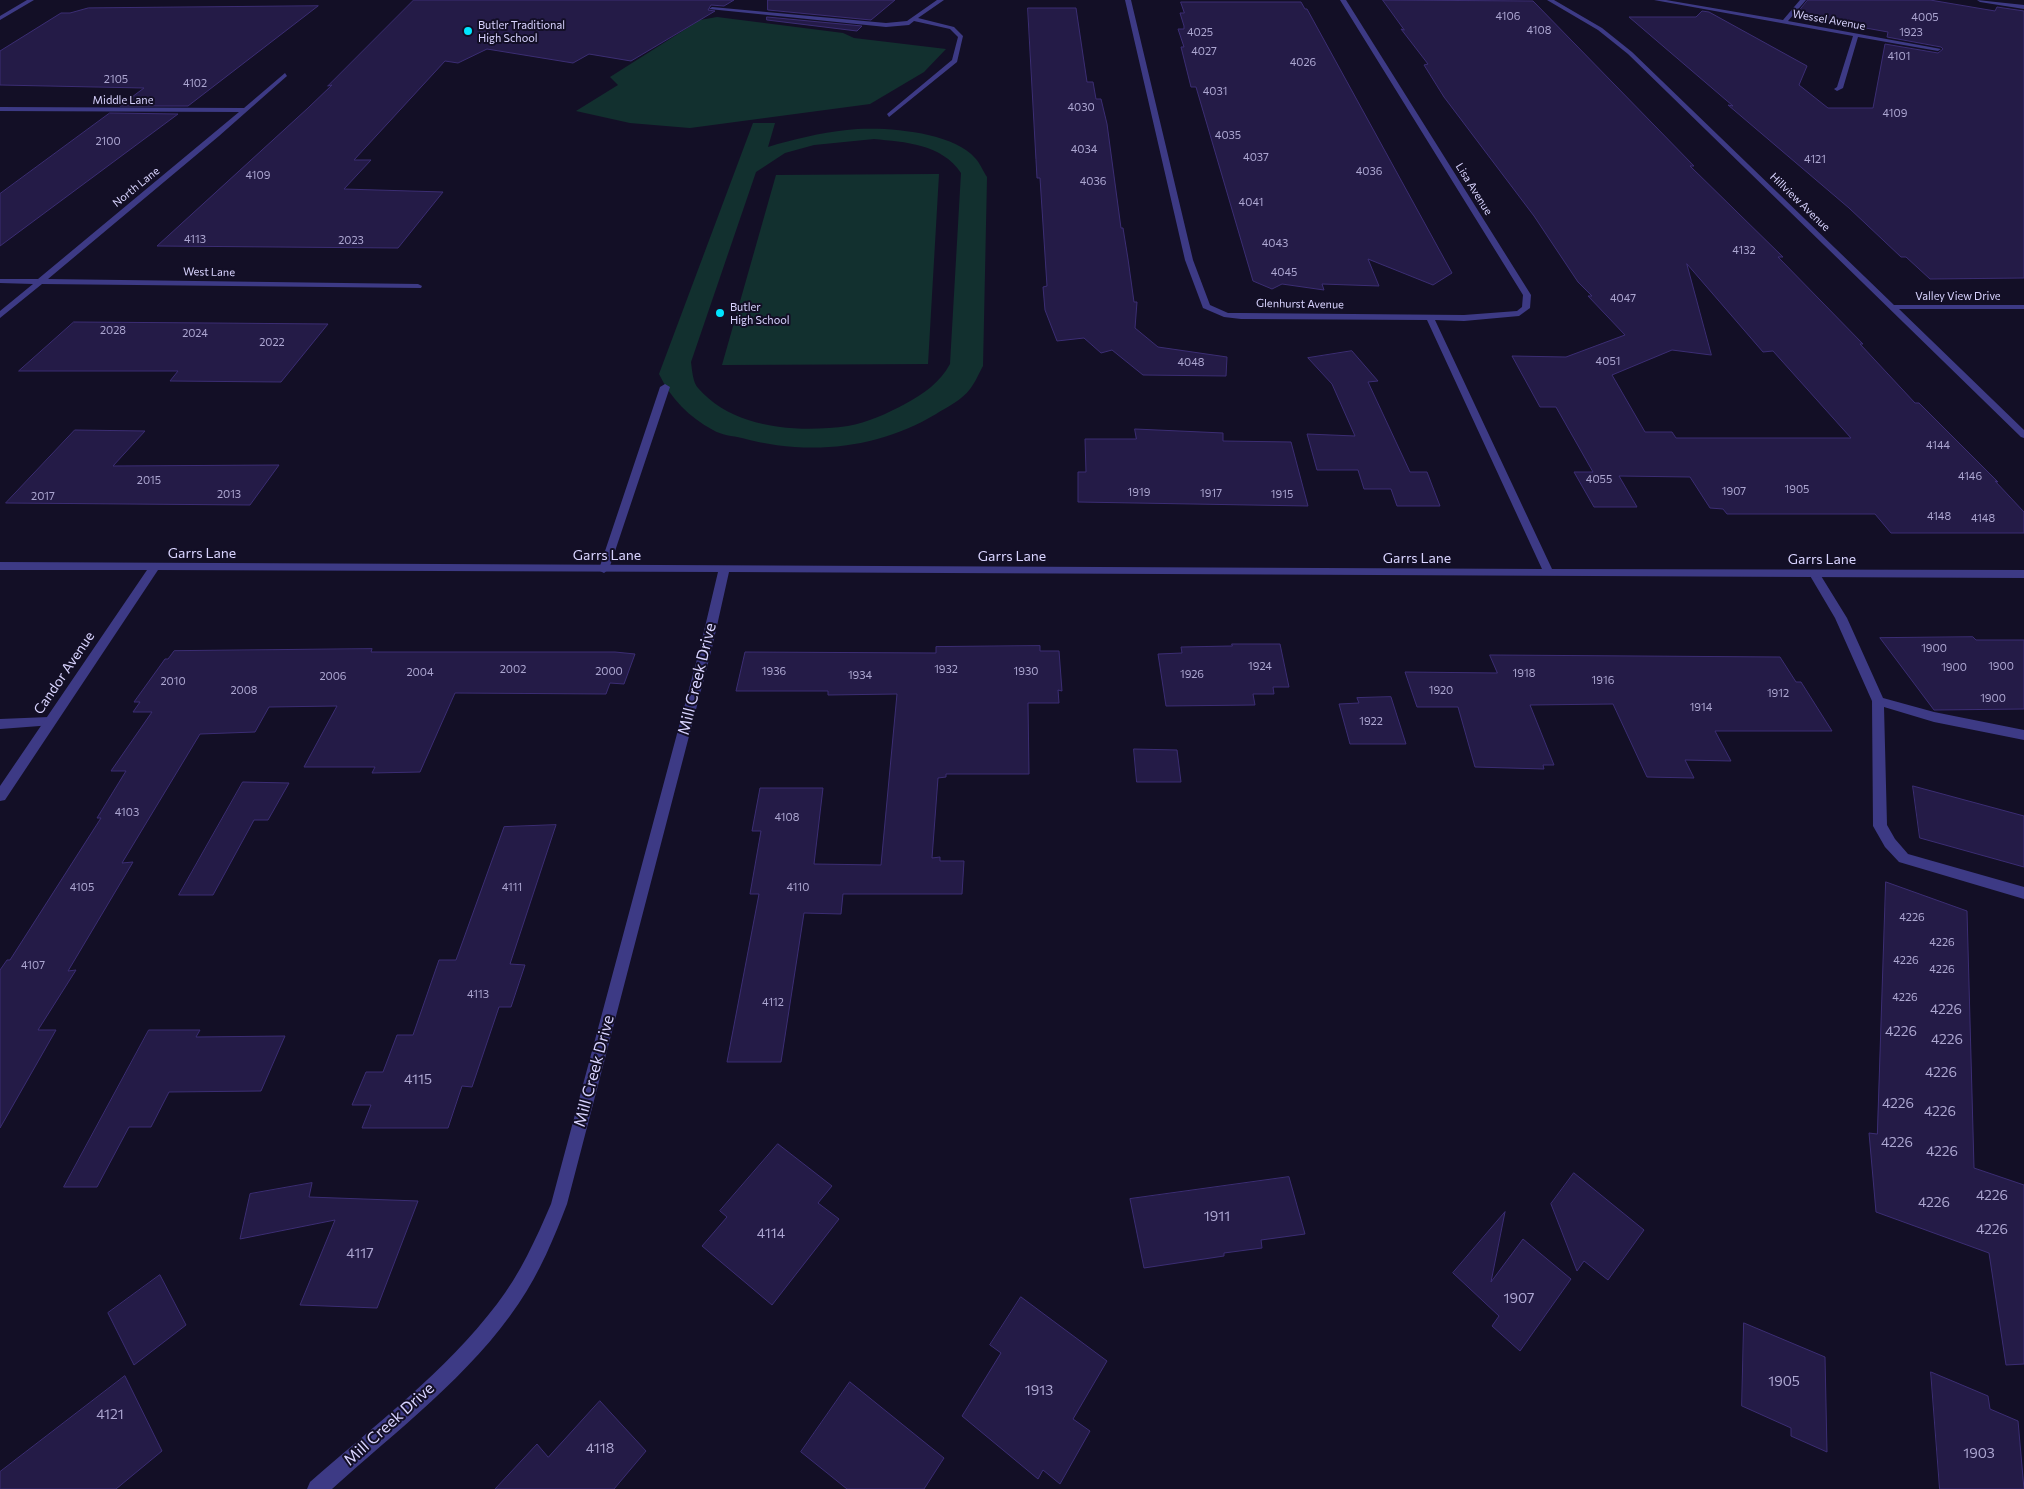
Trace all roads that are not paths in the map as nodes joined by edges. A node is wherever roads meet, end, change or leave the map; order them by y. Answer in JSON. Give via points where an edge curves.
{"nodes":[{"id":1,"x":31,"y":0,"type":"edge"},
{"id":2,"x":941,"y":0,"type":"edge"},
{"id":3,"x":1128,"y":0,"type":"edge"},
{"id":4,"x":1343,"y":0,"type":"edge"},
{"id":5,"x":1550,"y":0,"type":"edge"},
{"id":6,"x":1657,"y":0,"type":"edge"},
{"id":7,"x":1803,"y":0,"type":"edge"},
{"id":8,"x":1978,"y":1,"type":"edge"},
{"id":9,"x":7,"y":6,"type":"dead end"},
{"id":10,"x":21,"y":6,"type":"junction"},
{"id":11,"x":2024,"y":7,"type":"edge"},
{"id":12,"x":712,"y":9,"type":"dead end"},
{"id":13,"x":0,"y":18,"type":"edge"},
{"id":14,"x":913,"y":19,"type":"junction"},
{"id":15,"x":1784,"y":22,"type":"junction"},
{"id":16,"x":1856,"y":35,"type":"junction"},
{"id":17,"x":1938,"y":49,"type":"dead end"},
{"id":18,"x":285,"y":75,"type":"dead end"},
{"id":19,"x":1838,"y":89,"type":"dead end"},
{"id":20,"x":0,"y":109,"type":"edge"},
{"id":21,"x":245,"y":110,"type":"junction"},
{"id":22,"x":889,"y":115,"type":"dead end"},
{"id":23,"x":0,"y":281,"type":"edge"},
{"id":24,"x":39,"y":282,"type":"junction"},
{"id":25,"x":418,"y":286,"type":"dead end"},
{"id":26,"x":1893,"y":307,"type":"junction"},
{"id":27,"x":2024,"y":307,"type":"edge"},
{"id":28,"x":0,"y":315,"type":"edge"},
{"id":29,"x":1430,"y":318,"type":"junction"},
{"id":30,"x":665,"y":387,"type":"dead end"},
{"id":31,"x":2024,"y":435,"type":"edge"},
{"id":32,"x":0,"y":566,"type":"edge"},
{"id":33,"x":154,"y":568,"type":"junction"},
{"id":34,"x":604,"y":569,"type":"junction"},
{"id":35,"x":724,"y":570,"type":"junction"},
{"id":36,"x":1549,"y":573,"type":"junction"},
{"id":37,"x":1814,"y":574,"type":"junction"},
{"id":38,"x":2024,"y":574,"type":"edge"},
{"id":39,"x":1878,"y":701,"type":"junction"},
{"id":40,"x":50,"y":722,"type":"junction"},
{"id":41,"x":0,"y":724,"type":"edge"},
{"id":42,"x":2024,"y":735,"type":"edge"},
{"id":43,"x":0,"y":796,"type":"edge"},
{"id":44,"x":2024,"y":893,"type":"edge"},
{"id":45,"x":317,"y":1489,"type":"edge"}],
"edges":[{"from":1,"to":10,"type":"street"},
{"from":2,"to":14,"type":"street"},
{"from":3,"to":29,"type":"street","name":"Glenhurst Avenue","via":[[1189,260],[1206,306],[1227,315],[1240,316]]},
{"from":4,"to":29,"type":"street","name":"Lisa Avenue","via":[[1527,295],[1526,308],[1519,313]]},
{"from":5,"to":26,"type":"street","name":"Hillview Avenue","via":[[1617,41]]},
{"from":6,"to":15,"type":"street","name":"Wessel Avenue"},
{"from":7,"to":15,"type":"street"},
{"from":8,"to":11,"type":"street"},
{"from":9,"to":10,"type":"street"},
{"from":10,"to":13,"type":"street"},
{"from":12,"to":14,"type":"street","via":[[886,25],[909,23]]},
{"from":14,"to":22,"type":"street","via":[[952,28],[961,37],[959,50],[943,73]]},
{"from":15,"to":16,"type":"street","name":"Wessel Avenue"},
{"from":16,"to":17,"type":"street","name":"Wessel Avenue"},
{"from":16,"to":19,"type":"street"},
{"from":18,"to":21,"type":"street","name":"North Lane"},
{"from":20,"to":21,"type":"street","name":"Middle Lane"},
{"from":21,"to":24,"type":"street","name":"North Lane"},
{"from":23,"to":24,"type":"street","name":"West Lane"},
{"from":24,"to":25,"type":"street","name":"West Lane"},
{"from":24,"to":28,"type":"street","name":"North Lane"},
{"from":26,"to":27,"type":"street","name":"Valley View Drive"},
{"from":26,"to":31,"type":"street","name":"Hillview Avenue"},
{"from":29,"to":36,"type":"street"},
{"from":30,"to":34,"type":"street"},
{"from":32,"to":33,"type":"street","name":"Garrs Lane"},
{"from":33,"to":34,"type":"street","name":"Garrs Lane"},
{"from":33,"to":40,"type":"street","name":"Candor Avenue"},
{"from":34,"to":35,"type":"street","name":"Garrs Lane"},
{"from":35,"to":36,"type":"street","name":"Garrs Lane"},
{"from":35,"to":45,"type":"street","name":"Mill Creek Drive","via":[[559,1204],[544,1242],[522,1282],[494,1322],[444,1376]]},
{"from":36,"to":37,"type":"street","name":"Garrs Lane"},
{"from":37,"to":38,"type":"street","name":"Garrs Lane"},
{"from":37,"to":39,"type":"street","via":[[1841,618]]},
{"from":39,"to":42,"type":"street","via":[[1934,717]]},
{"from":39,"to":44,"type":"street","via":[[1880,826],[1890,843],[1904,858]]},
{"from":40,"to":41,"type":"street"},
{"from":40,"to":43,"type":"street","name":"Candor Avenue"}]}
